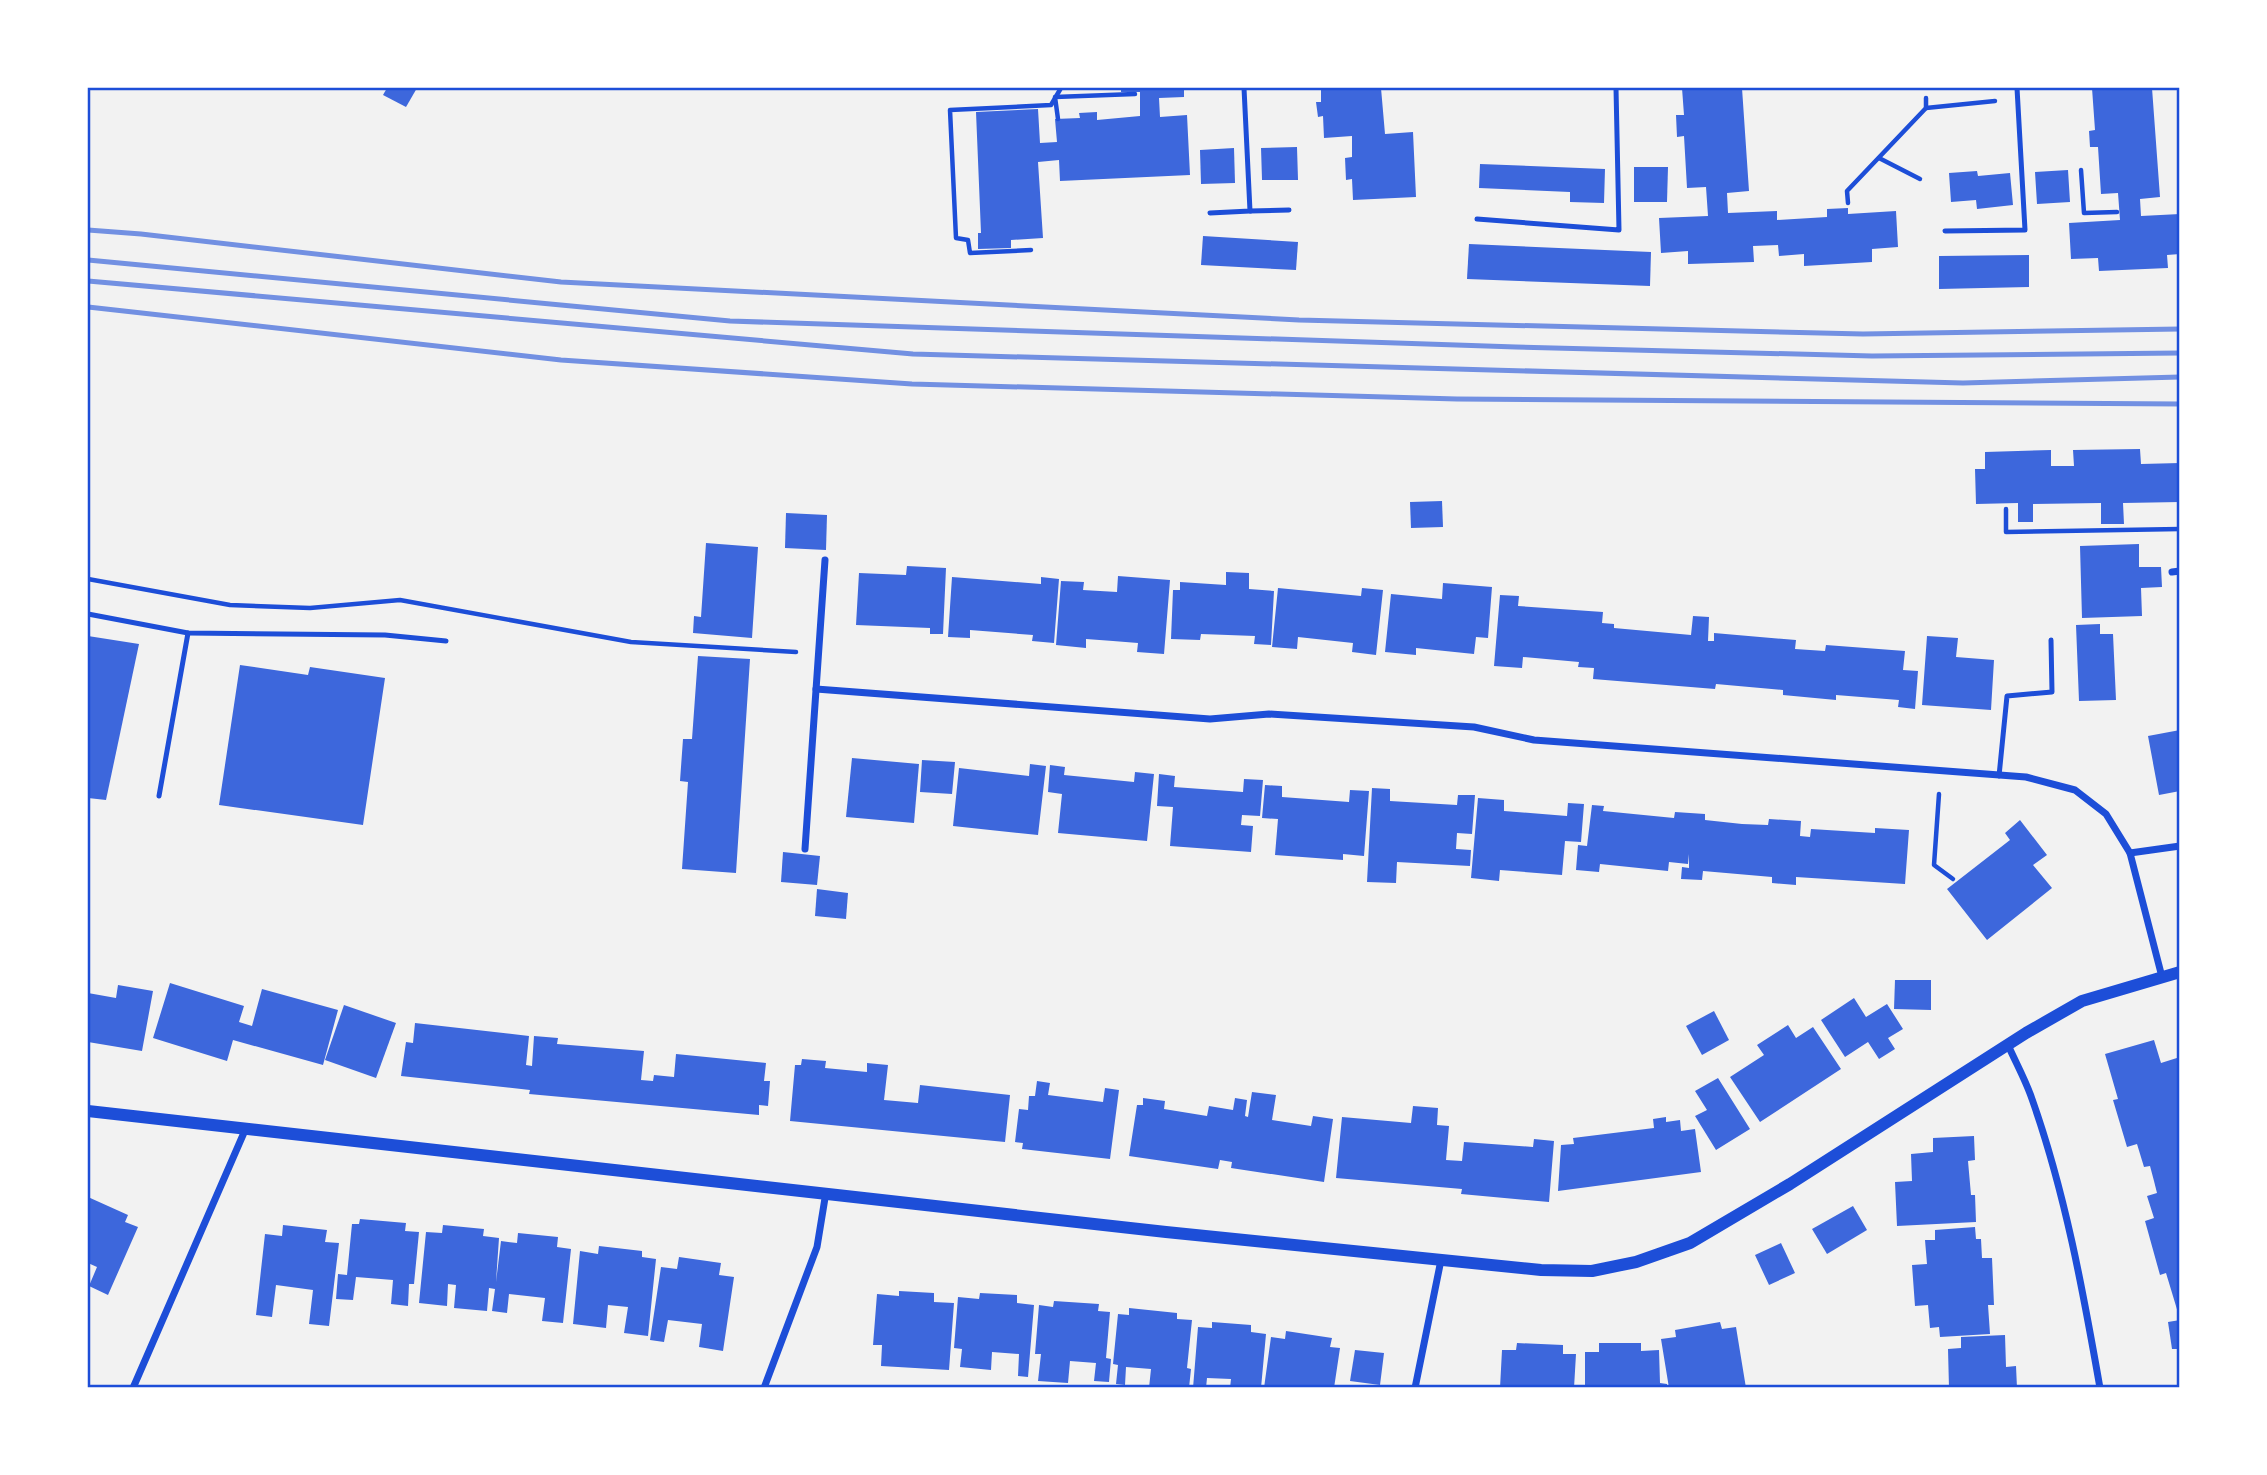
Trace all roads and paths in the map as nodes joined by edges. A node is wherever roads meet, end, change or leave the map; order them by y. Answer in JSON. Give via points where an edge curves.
{"nodes":[{"id":1,"x":1061,"y":88,"type":"edge"},
{"id":2,"x":1244,"y":88,"type":"edge"},
{"id":3,"x":1616,"y":88,"type":"edge"},
{"id":4,"x":2017,"y":88,"type":"edge"},
{"id":5,"x":1135,"y":94,"type":"dead end"},
{"id":6,"x":1055,"y":97,"type":"junction"},
{"id":7,"x":1926,"y":97,"type":"dead end"},
{"id":8,"x":2018,"y":99,"type":"junction"},
{"id":9,"x":1926,"y":108,"type":"junction"},
{"id":10,"x":1058,"y":119,"type":"dead end"},
{"id":11,"x":1879,"y":158,"type":"junction"},
{"id":12,"x":2081,"y":170,"type":"dead end"},
{"id":13,"x":1920,"y":179,"type":"dead end"},
{"id":14,"x":1849,"y":203,"type":"dead end"},
{"id":15,"x":1289,"y":210,"type":"dead end"},
{"id":16,"x":1250,"y":211,"type":"junction"},
{"id":17,"x":1210,"y":212,"type":"dead end"},
{"id":18,"x":2117,"y":212,"type":"dead end"},
{"id":19,"x":1477,"y":219,"type":"dead end"},
{"id":20,"x":1945,"y":231,"type":"dead end"},
{"id":21,"x":1031,"y":250,"type":"dead end"},
{"id":22,"x":2006,"y":509,"type":"dead end"},
{"id":23,"x":2179,"y":529,"type":"edge"},
{"id":24,"x":825,"y":560,"type":"dead end"},
{"id":25,"x":88,"y":614,"type":"edge"},
{"id":26,"x":188,"y":633,"type":"junction"},
{"id":27,"x":2051,"y":640,"type":"dead end"},
{"id":28,"x":446,"y":641,"type":"dead end"},
{"id":29,"x":816,"y":689,"type":"junction"},
{"id":30,"x":1941,"y":772,"type":"junction"},
{"id":31,"x":1998,"y":776,"type":"junction"},
{"id":32,"x":159,"y":796,"type":"dead end"},
{"id":33,"x":2179,"y":846,"type":"edge"},
{"id":34,"x":804,"y":849,"type":"dead end"},
{"id":35,"x":2130,"y":853,"type":"junction"},
{"id":36,"x":1952,"y":879,"type":"dead end"},
{"id":37,"x":2179,"y":972,"type":"edge"},
{"id":38,"x":2162,"y":977,"type":"junction"},
{"id":39,"x":2008,"y":1045,"type":"junction"},
{"id":40,"x":88,"y":1111,"type":"edge"},
{"id":41,"x":247,"y":1128,"type":"junction"},
{"id":42,"x":826,"y":1192,"type":"junction"},
{"id":43,"x":1441,"y":1260,"type":"junction"},
{"id":44,"x":133,"y":1388,"type":"edge"},
{"id":45,"x":764,"y":1388,"type":"edge"},
{"id":46,"x":1415,"y":1388,"type":"edge"},
{"id":47,"x":2100,"y":1388,"type":"edge"}],
"edges":[{"from":1,"to":6,"type":"path"},
{"from":2,"to":16,"type":"lane"},
{"from":3,"to":19,"type":"lane","via":[[1619,229]]},
{"from":4,"to":8,"type":"lane"},
{"from":5,"to":6,"type":"path"},
{"from":6,"to":10,"type":"path"},
{"from":6,"to":21,"type":"path","via":[[1051,105],[950,110],[956,238],[968,240],[970,253]]},
{"from":7,"to":9,"type":"path"},
{"from":8,"to":9,"type":"path"},
{"from":8,"to":20,"type":"lane","via":[[2025,230]]},
{"from":9,"to":11,"type":"path"},
{"from":11,"to":13,"type":"path"},
{"from":11,"to":14,"type":"path","via":[[1847,191]]},
{"from":12,"to":18,"type":"path","via":[[2084,213]]},
{"from":15,"to":16,"type":"lane"},
{"from":16,"to":17,"type":"lane"},
{"from":22,"to":23,"type":"path","via":[[2006,532]]},
{"from":24,"to":29,"type":"street"},
{"from":25,"to":26,"type":"lane"},
{"from":26,"to":28,"type":"lane","via":[[385,635]]},
{"from":26,"to":32,"type":"lane"},
{"from":27,"to":31,"type":"lane","via":[[2052,692],[2007,696]]},
{"from":29,"to":30,"type":"street","via":[[1210,719],[1269,714],[1474,727],[1534,740]]},
{"from":29,"to":34,"type":"street"},
{"from":30,"to":31,"type":"street"},
{"from":30,"to":36,"type":"path","via":[[1934,865]]},
{"from":31,"to":35,"type":"street","via":[[2026,777],[2075,790],[2106,814]]},
{"from":33,"to":35,"type":"street"},
{"from":35,"to":38,"type":"street"},
{"from":37,"to":38,"type":"street"},
{"from":38,"to":39,"type":"street","via":[[2082,1002]]},
{"from":39,"to":43,"type":"street","via":[[1690,1243],[1592,1271]]},
{"from":39,"to":47,"type":"street","via":[[2032,1097],[2059,1190]]},
{"from":40,"to":41,"type":"street"},
{"from":41,"to":42,"type":"street"},
{"from":41,"to":44,"type":"street"},
{"from":42,"to":43,"type":"street"},
{"from":42,"to":45,"type":"street","via":[[817,1247]]},
{"from":43,"to":46,"type":"street"}]}
